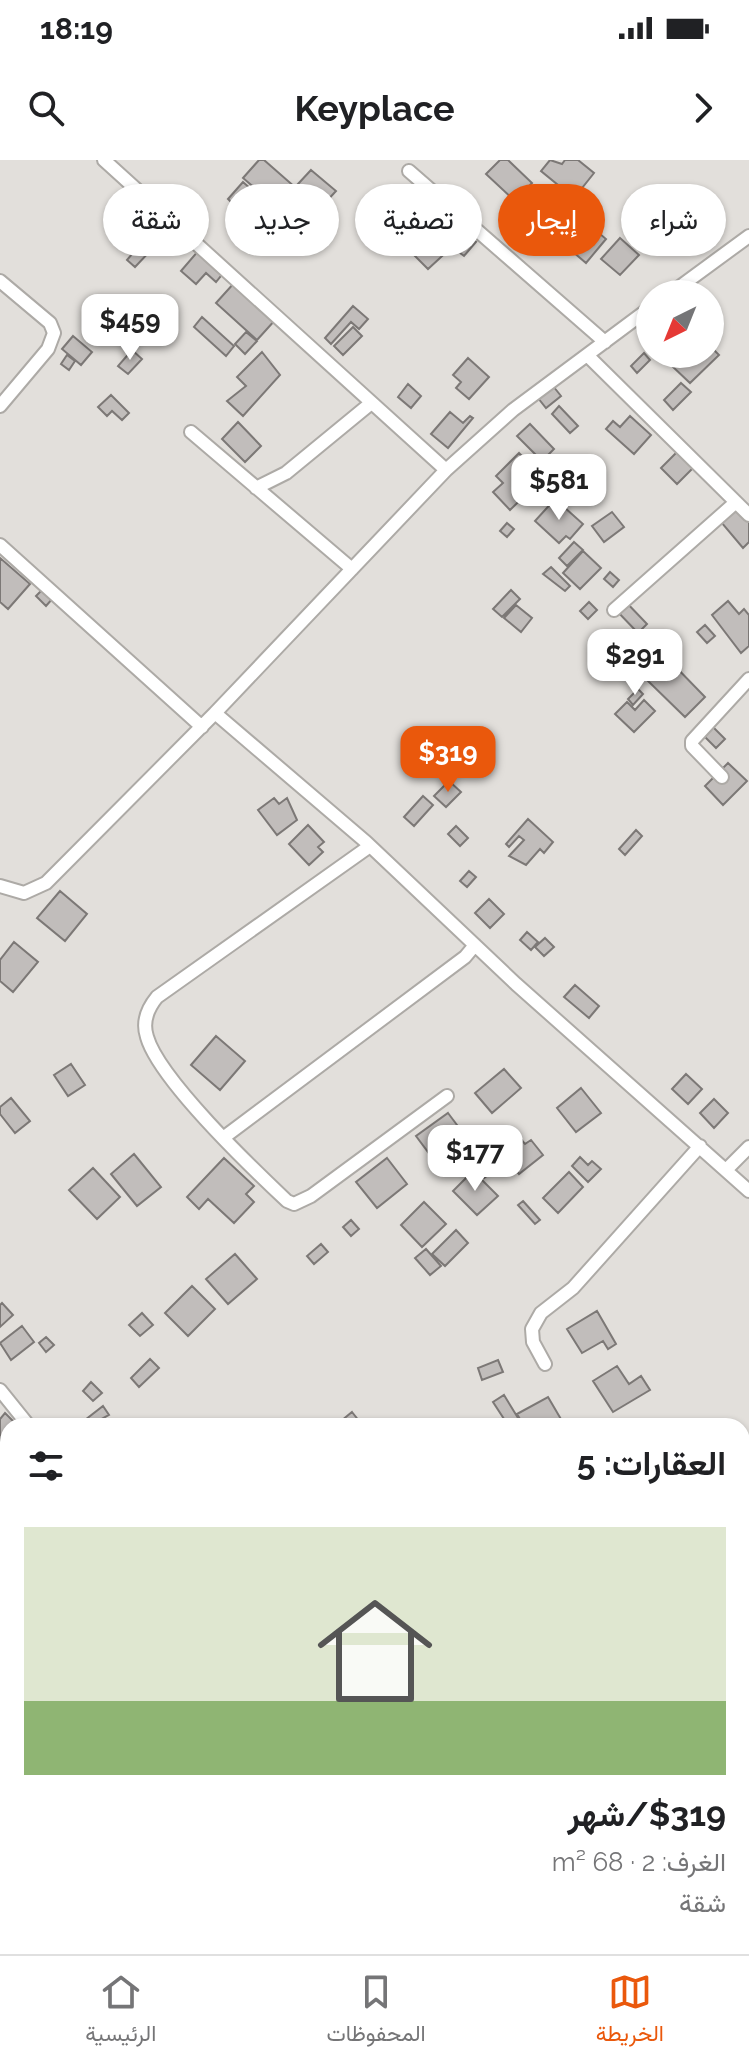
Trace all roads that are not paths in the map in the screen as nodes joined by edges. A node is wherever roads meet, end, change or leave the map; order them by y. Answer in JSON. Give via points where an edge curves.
{"nodes":[{"id":1,"x":104,"y":160,"type":"edge"},
{"id":2,"x":409,"y":171,"type":"dead end"},
{"id":3,"x":749,"y":236,"type":"edge"},
{"id":4,"x":689,"y":280,"type":"edge"},
{"id":5,"x":0,"y":281,"type":"edge"},
{"id":6,"x":636,"y":319,"type":"edge"},
{"id":7,"x":605,"y":342,"type":"junction"},
{"id":8,"x":587,"y":355,"type":"junction"},
{"id":9,"x":370,"y":404,"type":"junction"},
{"id":10,"x":0,"y":406,"type":"edge"},
{"id":11,"x":191,"y":432,"type":"dead end"},
{"id":12,"x":446,"y":470,"type":"junction"},
{"id":13,"x":256,"y":488,"type":"junction"},
{"id":14,"x":736,"y":502,"type":"junction"},
{"id":15,"x":749,"y":515,"type":"edge"},
{"id":16,"x":0,"y":545,"type":"edge"},
{"id":17,"x":352,"y":569,"type":"junction"},
{"id":18,"x":614,"y":610,"type":"dead end"},
{"id":19,"x":749,"y":679,"type":"edge"},
{"id":20,"x":215,"y":713,"type":"junction"},
{"id":21,"x":202,"y":727,"type":"junction"},
{"id":22,"x":722,"y":777,"type":"dead end"},
{"id":23,"x":370,"y":846,"type":"junction"},
{"id":24,"x":0,"y":886,"type":"edge"},
{"id":25,"x":475,"y":945,"type":"junction"},
{"id":26,"x":447,"y":1096,"type":"dead end"},
{"id":27,"x":223,"y":1138,"type":"junction"},
{"id":28,"x":700,"y":1146,"type":"junction"},
{"id":29,"x":749,"y":1147,"type":"edge"},
{"id":30,"x":727,"y":1169,"type":"junction"},
{"id":31,"x":749,"y":1191,"type":"edge"},
{"id":32,"x":545,"y":1364,"type":"dead end"},
{"id":33,"x":0,"y":1390,"type":"edge"},
{"id":34,"x":23,"y":1418,"type":"edge"}],
"edges":[{"from":1,"to":9,"type":"street"},
{"from":2,"to":7,"type":"street"},
{"from":3,"to":4,"type":"street"},
{"from":5,"to":10,"type":"street","via":[[50,323],[54,333],[48,349]]},
{"from":6,"to":7,"type":"street"},
{"from":7,"to":8,"type":"street"},
{"from":8,"to":12,"type":"street","via":[[513,410]]},
{"from":8,"to":14,"type":"street"},
{"from":9,"to":12,"type":"street"},
{"from":9,"to":13,"type":"street","via":[[295,467]]},
{"from":11,"to":13,"type":"street"},
{"from":12,"to":17,"type":"street"},
{"from":13,"to":17,"type":"street"},
{"from":14,"to":15,"type":"street"},
{"from":14,"to":18,"type":"street"},
{"from":16,"to":21,"type":"street"},
{"from":17,"to":20,"type":"street"},
{"from":19,"to":22,"type":"street","via":[[692,741],[695,751]]},
{"from":20,"to":21,"type":"street"},
{"from":20,"to":23,"type":"street"},
{"from":21,"to":24,"type":"street","via":[[46,883],[24,893]]},
{"from":23,"to":25,"type":"street"},
{"from":23,"to":27,"type":"street","via":[[166,988],[151,1004],[145,1026],[154,1051]]},
{"from":25,"to":27,"type":"street"},
{"from":25,"to":28,"type":"street"},
{"from":26,"to":27,"type":"street","via":[[294,1204]]},
{"from":28,"to":30,"type":"street"},
{"from":28,"to":32,"type":"street","via":[[573,1288],[541,1313],[532,1329],[533,1342]]},
{"from":29,"to":30,"type":"street"},
{"from":30,"to":31,"type":"street"},
{"from":33,"to":34,"type":"street"}]}
